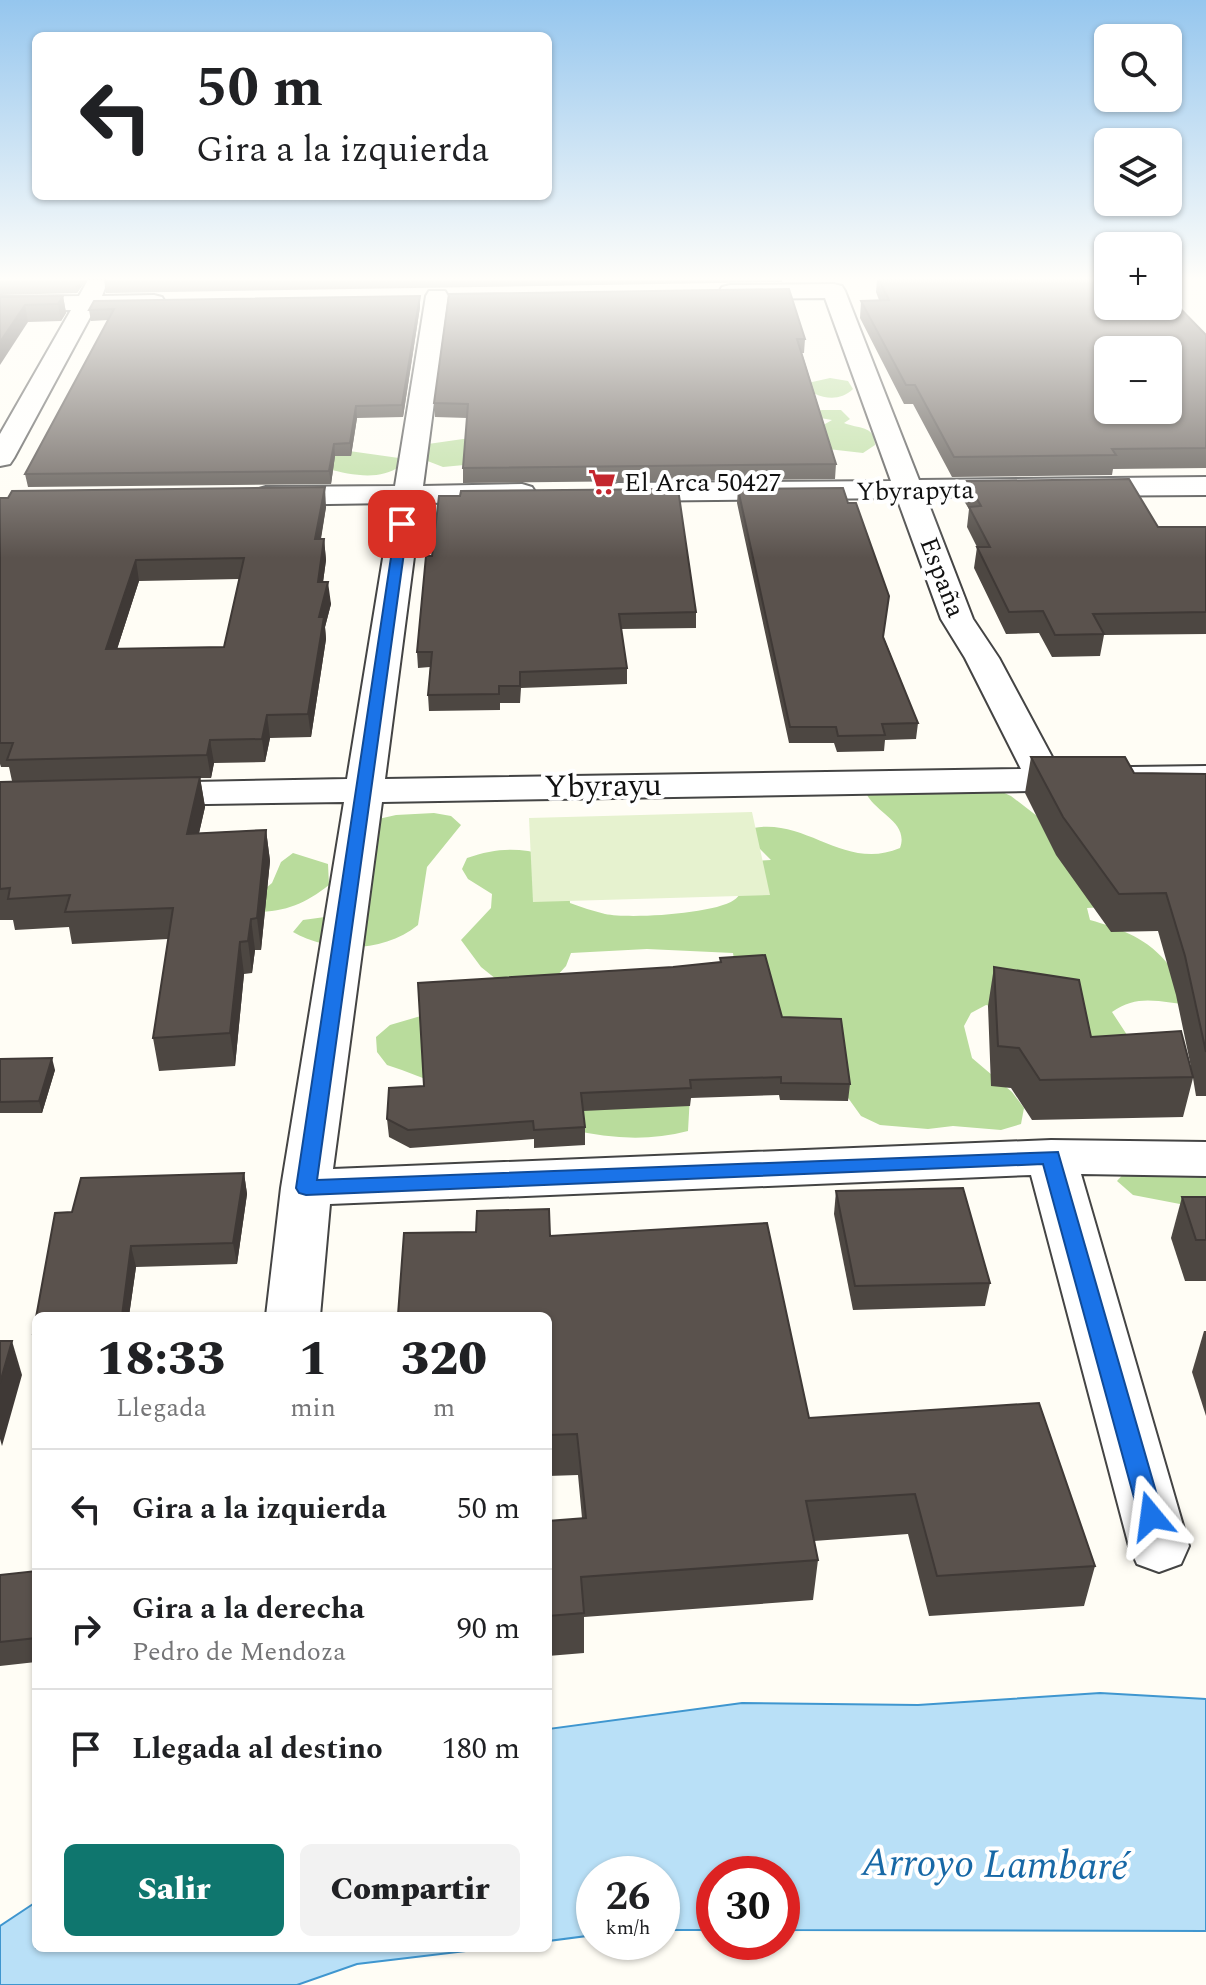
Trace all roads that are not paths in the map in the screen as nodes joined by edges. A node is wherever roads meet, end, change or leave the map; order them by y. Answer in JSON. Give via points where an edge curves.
{"nodes":[{"id":1,"x":47,"y":373,"type":"edge"},
{"id":2,"x":423,"y":373,"type":"edge"},
{"id":3,"x":865,"y":373,"type":"edge"},
{"id":4,"x":0,"y":458,"type":"edge"},
{"id":5,"x":1206,"y":486,"type":"edge"},
{"id":6,"x":910,"y":490,"type":"junction"},
{"id":7,"x":548,"y":493,"type":"edge"},
{"id":8,"x":595,"y":493,"type":"edge"},
{"id":9,"x":406,"y":494,"type":"junction"},
{"id":10,"x":234,"y":496,"type":"edge"},
{"id":11,"x":1206,"y":777,"type":"edge"},
{"id":12,"x":1045,"y":779,"type":"junction"},
{"id":13,"x":366,"y":788,"type":"junction"},
{"id":14,"x":111,"y":795,"type":"edge"},
{"id":15,"x":1051,"y":1157,"type":"junction"},
{"id":16,"x":1206,"y":1159,"type":"edge"},
{"id":17,"x":306,"y":1188,"type":"junction"},
{"id":18,"x":293,"y":1312,"type":"edge"},
{"id":19,"x":1159,"y":1546,"type":"dead end"}],
"edges":[{"from":1,"to":4,"type":"street"},
{"from":2,"to":9,"type":"street"},
{"from":3,"to":6,"type":"street","name":"España"},
{"from":5,"to":6,"type":"street","name":"Ybyrapyta"},
{"from":6,"to":8,"type":"street","name":"Ybyrapyta"},
{"from":6,"to":12,"type":"street","name":"España","via":[[957,619]]},
{"from":7,"to":9,"type":"street"},
{"from":9,"to":10,"type":"street"},
{"from":9,"to":13,"type":"street"},
{"from":11,"to":12,"type":"street","name":"Ybyrayu"},
{"from":12,"to":13,"type":"street","name":"Ybyrayu"},
{"from":13,"to":14,"type":"street","name":"Ybyrayu"},
{"from":13,"to":17,"type":"street"},
{"from":15,"to":16,"type":"street"},
{"from":15,"to":17,"type":"street"},
{"from":15,"to":19,"type":"street"},
{"from":17,"to":18,"type":"street"}]}
